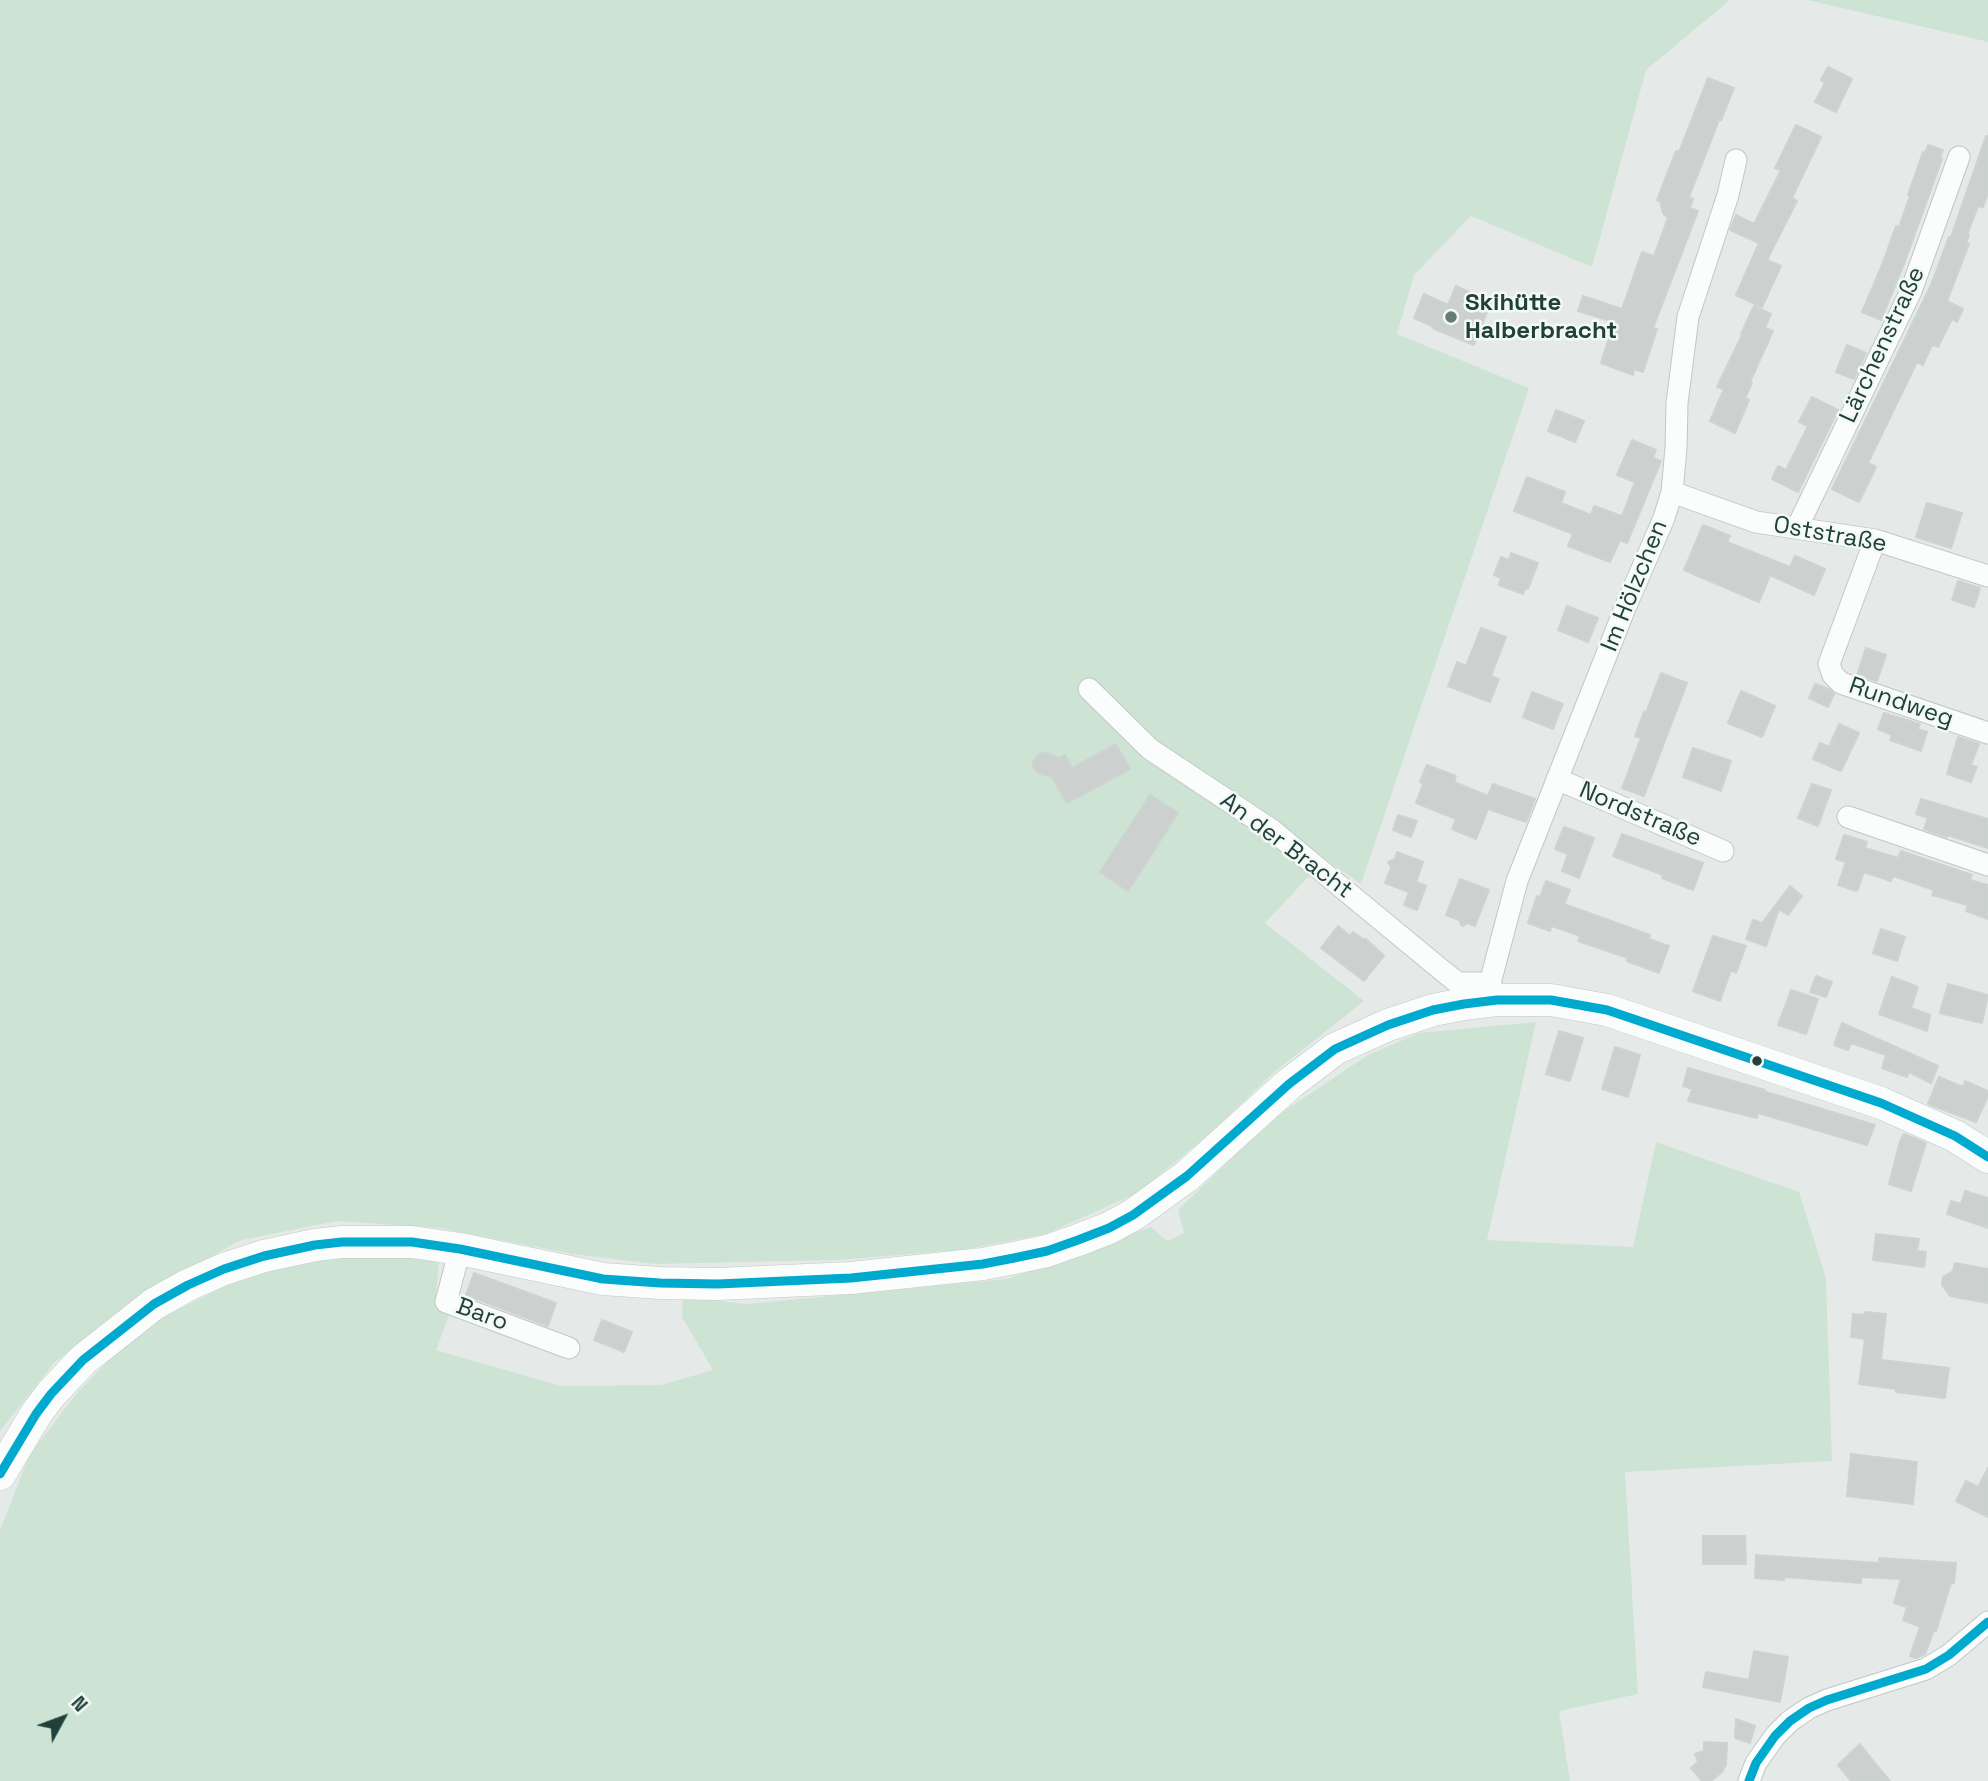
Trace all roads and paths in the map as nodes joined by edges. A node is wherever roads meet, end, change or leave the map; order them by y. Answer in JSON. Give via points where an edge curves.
{"nodes":[{"id":1,"x":1959,"y":157,"type":"dead end"},
{"id":2,"x":1736,"y":160,"type":"dead end"},
{"id":3,"x":1672,"y":492,"type":"junction"},
{"id":4,"x":1797,"y":528,"type":"junction"},
{"id":5,"x":1875,"y":540,"type":"junction"},
{"id":6,"x":1988,"y":576,"type":"edge"},
{"id":7,"x":1088,"y":689,"type":"dead end"},
{"id":8,"x":1988,"y":733,"type":"edge"},
{"id":9,"x":1557,"y":779,"type":"junction"},
{"id":10,"x":1848,"y":817,"type":"dead end"},
{"id":11,"x":1723,"y":851,"type":"dead end"},
{"id":12,"x":1988,"y":865,"type":"edge"},
{"id":13,"x":1493,"y":991,"type":"junction"},
{"id":14,"x":1988,"y":1157,"type":"edge"},
{"id":15,"x":460,"y":1249,"type":"junction"},
{"id":16,"x":569,"y":1348,"type":"dead end"},
{"id":17,"x":0,"y":1474,"type":"edge"},
{"id":18,"x":1988,"y":1622,"type":"edge"},
{"id":19,"x":1749,"y":1781,"type":"edge"}],
"edges":[{"from":1,"to":4,"type":"street","name":"Lärchenstraße","via":[[1911,291]]},
{"from":2,"to":3,"type":"street","name":"Im Hölzchen","via":[[1688,317]]},
{"from":3,"to":4,"type":"street","name":"Oststraße","via":[[1756,522]]},
{"from":3,"to":9,"type":"street","name":"Im Hölzchen"},
{"from":4,"to":5,"type":"street","name":"Oststraße"},
{"from":5,"to":6,"type":"street","name":"Oststraße"},
{"from":5,"to":8,"type":"street","name":"Rundweg","via":[[1829,664],[1833,676],[1841,683]]},
{"from":7,"to":13,"type":"street","name":"An der Bracht","via":[[1150,749],[1272,830],[1458,983]]},
{"from":9,"to":11,"type":"street","name":"Nordstraße"},
{"from":9,"to":13,"type":"street","name":"Im Hölzchen","via":[[1517,881]]},
{"from":10,"to":12,"type":"street"},
{"from":13,"to":14,"type":"main road","via":[[1607,1010],[1881,1103],[1955,1136]]},
{"from":13,"to":15,"type":"main road","via":[[1388,1025],[1335,1049],[1157,1199],[1109,1228],[1047,1251],[983,1264],[851,1278],[695,1284],[603,1279]]},
{"from":15,"to":16,"type":"street","name":"Baro","via":[[446,1302]]},
{"from":15,"to":17,"type":"main road","via":[[412,1242],[315,1245],[224,1269],[177,1291],[123,1326],[83,1360],[51,1394]]},
{"from":18,"to":19,"type":"street","via":[[1926,1669],[1809,1708],[1775,1736]]}]}
